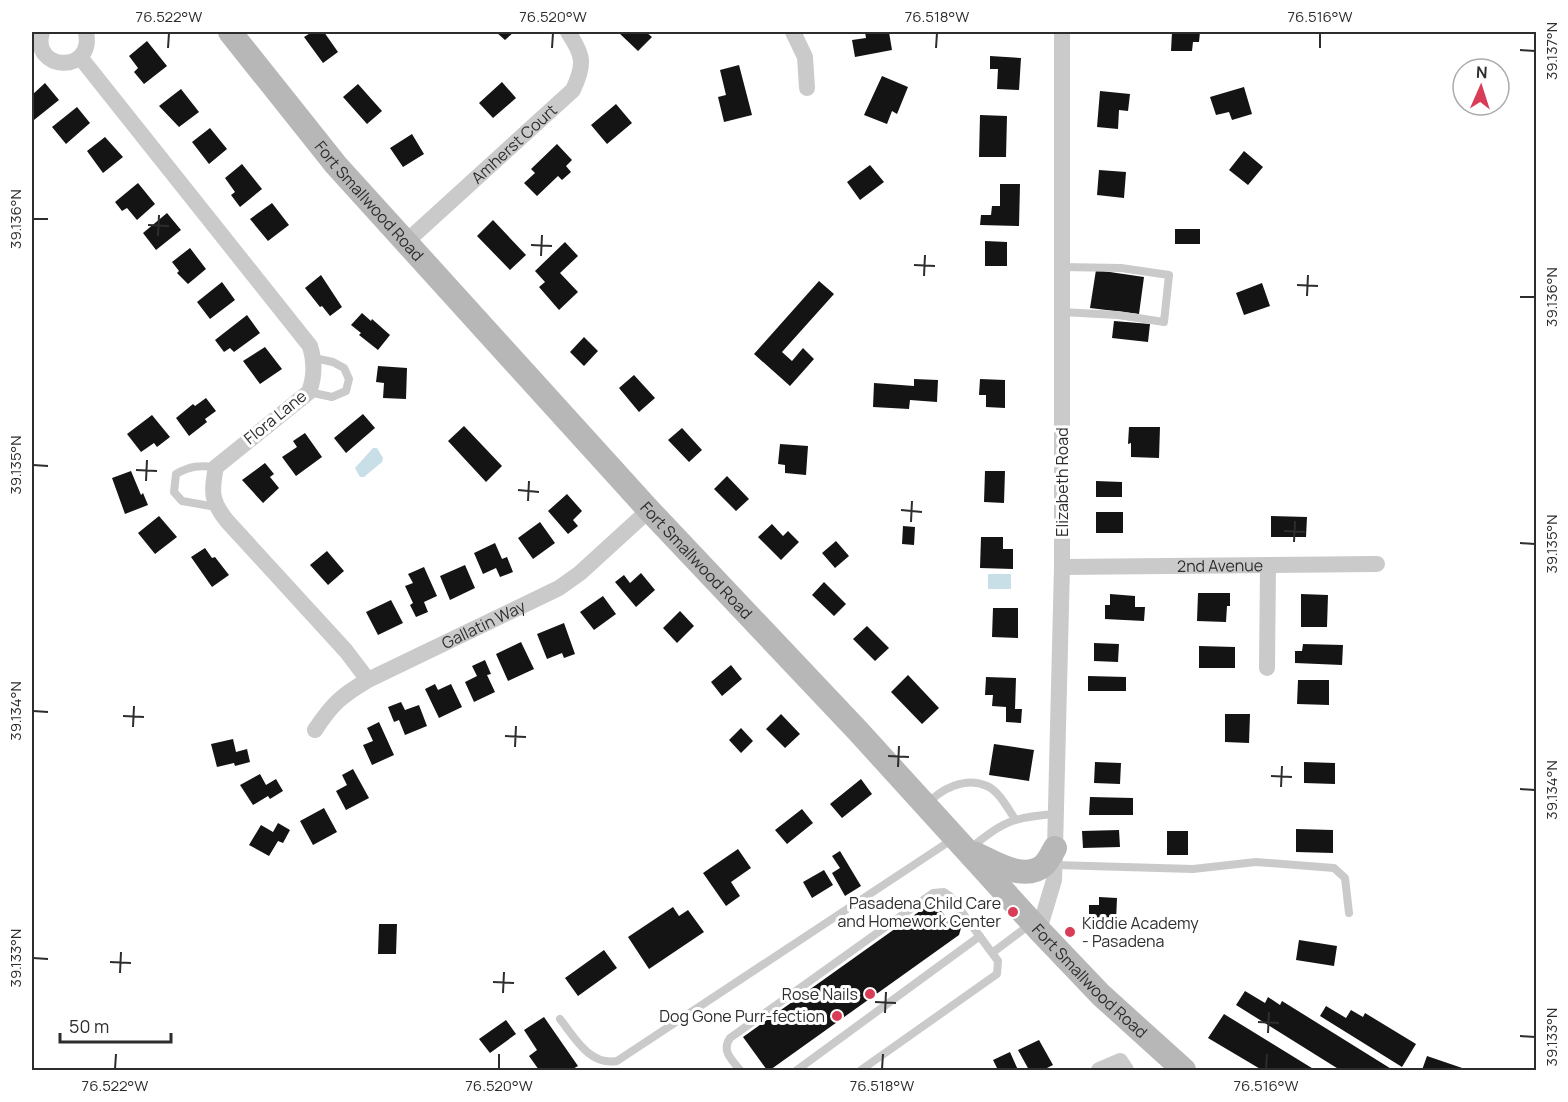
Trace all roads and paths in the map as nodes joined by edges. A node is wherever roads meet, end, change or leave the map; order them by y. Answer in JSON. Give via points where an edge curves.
{"nodes":[{"id":1,"x":42,"y":32,"type":"edge"},
{"id":2,"x":86,"y":32,"type":"edge"},
{"id":3,"x":230,"y":32,"type":"edge"},
{"id":4,"x":568,"y":32,"type":"edge"},
{"id":5,"x":793,"y":32,"type":"edge"},
{"id":6,"x":1062,"y":32,"type":"edge"},
{"id":7,"x":80,"y":57,"type":"junction"},
{"id":8,"x":807,"y":88,"type":"dead end"},
{"id":9,"x":406,"y":242,"type":"junction"},
{"id":10,"x":1061,"y":267,"type":"junction"},
{"id":11,"x":1061,"y":312,"type":"junction"},
{"id":12,"x":314,"y":358,"type":"junction"},
{"id":13,"x":309,"y":392,"type":"junction"},
{"id":14,"x":216,"y":467,"type":"junction"},
{"id":15,"x":216,"y":507,"type":"junction"},
{"id":16,"x":649,"y":510,"type":"junction"},
{"id":17,"x":1377,"y":564,"type":"dead end"},
{"id":18,"x":1268,"y":565,"type":"junction"},
{"id":19,"x":1062,"y":567,"type":"junction"},
{"id":20,"x":1267,"y":668,"type":"dead end"},
{"id":21,"x":368,"y":680,"type":"junction"},
{"id":22,"x":315,"y":730,"type":"dead end"},
{"id":23,"x":926,"y":805,"type":"junction"},
{"id":24,"x":1056,"y":814,"type":"junction"},
{"id":25,"x":1015,"y":819,"type":"junction"},
{"id":26,"x":962,"y":843,"type":"junction"},
{"id":27,"x":1055,"y":857,"type":"junction"},
{"id":28,"x":1349,"y":913,"type":"dead end"},
{"id":29,"x":1036,"y":927,"type":"junction"},
{"id":30,"x":980,"y":936,"type":"junction"},
{"id":31,"x":992,"y":953,"type":"junction"},
{"id":32,"x":560,"y":1019,"type":"dead end"},
{"id":33,"x":1123,"y":1066,"type":"edge"},
{"id":34,"x":740,"y":1071,"type":"edge"},
{"id":35,"x":797,"y":1071,"type":"edge"},
{"id":36,"x":861,"y":1071,"type":"edge"},
{"id":37,"x":1099,"y":1071,"type":"edge"},
{"id":38,"x":1184,"y":1071,"type":"edge"}],
"edges":[{"from":1,"to":7,"type":"street","via":[[40,45],[50,59],[70,63]]},
{"from":2,"to":7,"type":"street","via":[[86,48]]},
{"from":3,"to":9,"type":"main road","name":"Fort Smallwood Road","via":[[336,165]]},
{"from":4,"to":9,"type":"street","name":"Amherst Court","via":[[582,60],[573,90]]},
{"from":5,"to":8,"type":"street","via":[[805,57]]},
{"from":6,"to":10,"type":"street","name":"Elizabeth Road"},
{"from":7,"to":12,"type":"street","via":[[310,346]]},
{"from":9,"to":16,"type":"main road","name":"Fort Smallwood Road"},
{"from":10,"to":11,"type":"street","name":"Elizabeth Road"},
{"from":10,"to":11,"type":"lane","via":[[1121,268],[1169,275],[1164,321]]},
{"from":11,"to":19,"type":"street","name":"Elizabeth Road"},
{"from":12,"to":13,"type":"street","name":"Flora Lane","via":[[314,379]]},
{"from":12,"to":13,"type":"lane","via":[[344,368],[349,379],[346,391],[332,397]]},
{"from":13,"to":14,"type":"street","name":"Flora Lane"},
{"from":14,"to":15,"type":"street","via":[[212,484]]},
{"from":14,"to":15,"type":"lane","via":[[188,467],[176,474],[174,492],[182,501]]},
{"from":15,"to":21,"type":"street"},
{"from":16,"to":21,"type":"street","name":"Gallatin Way","via":[[559,588]]},
{"from":16,"to":23,"type":"main road","name":"Fort Smallwood Road"},
{"from":17,"to":18,"type":"street","name":"2nd Avenue"},
{"from":18,"to":19,"type":"street","name":"2nd Avenue"},
{"from":18,"to":20,"type":"street"},
{"from":19,"to":24,"type":"street","name":"Elizabeth Road"},
{"from":21,"to":22,"type":"street","name":"Gallatin Way","via":[[343,695]]},
{"from":23,"to":25,"type":"lane","via":[[938,793],[973,783],[988,786]]},
{"from":23,"to":26,"type":"main road","name":"Fort Smallwood Road"},
{"from":24,"to":25,"type":"lane"},
{"from":24,"to":27,"type":"street","name":"Elizabeth Road"},
{"from":25,"to":26,"type":"lane"},
{"from":26,"to":27,"type":"main road","via":[[1011,870],[1029,872]]},
{"from":26,"to":29,"type":"main road","name":"Fort Smallwood Road"},
{"from":26,"to":32,"type":"lane","via":[[617,1061],[591,1056]]},
{"from":27,"to":28,"type":"lane","via":[[1193,869],[1256,862],[1334,868],[1345,878]]},
{"from":27,"to":29,"type":"street","name":"Elizabeth Road","via":[[1049,899]]},
{"from":29,"to":31,"type":"lane"},
{"from":29,"to":38,"type":"main road","name":"Fort Smallwood Road","via":[[1101,995]]},
{"from":30,"to":31,"type":"lane"},
{"from":30,"to":34,"type":"lane","via":[[950,896],[940,891],[933,893],[730,1038],[726,1052]]},
{"from":30,"to":35,"type":"lane"},
{"from":31,"to":36,"type":"lane","via":[[999,964],[996,975]]},
{"from":33,"to":37,"type":"street"}]}
